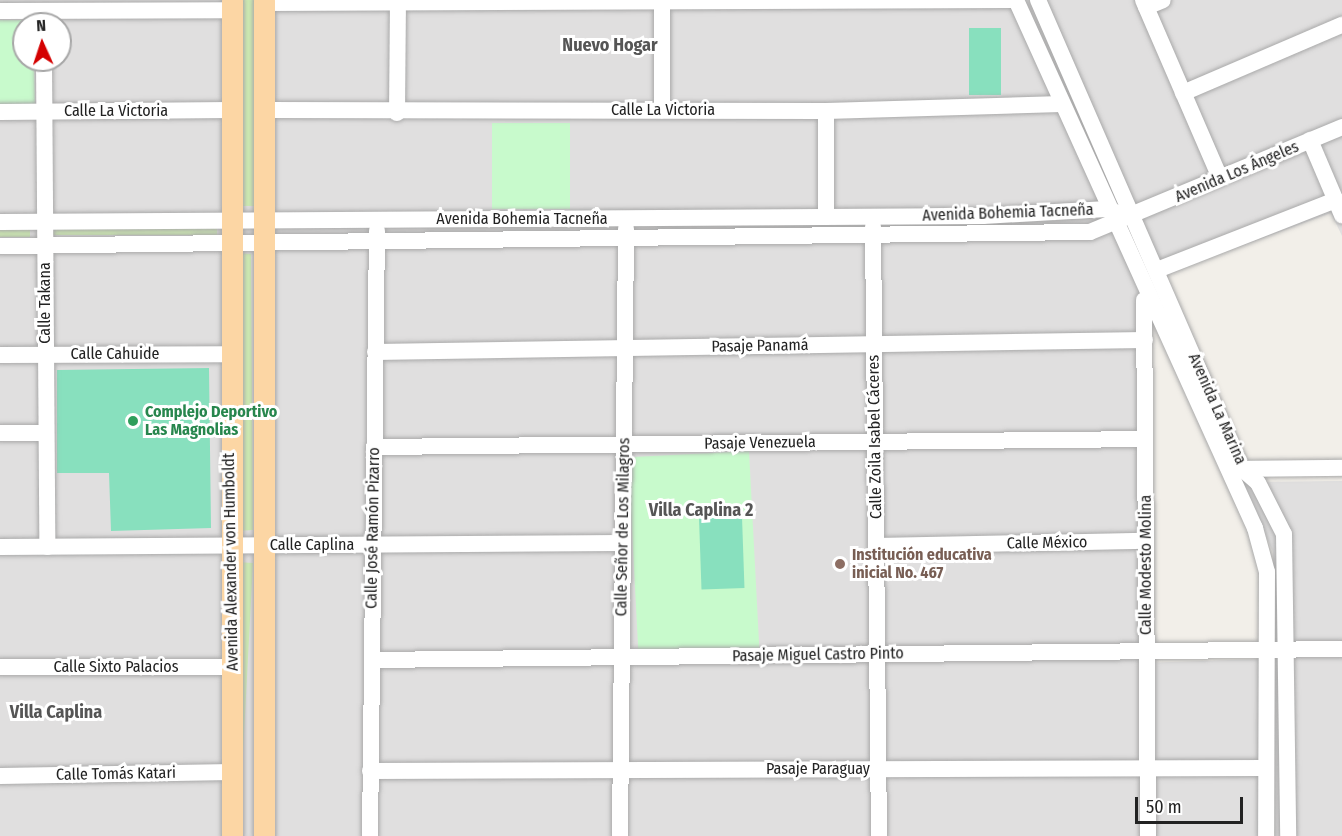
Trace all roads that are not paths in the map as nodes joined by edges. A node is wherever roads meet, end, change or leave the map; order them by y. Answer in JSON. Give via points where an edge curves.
{"nodes":[{"id":1,"x":1016,"y":0,"type":"edge"},
{"id":2,"x":1038,"y":0,"type":"edge"},
{"id":3,"x":1163,"y":0,"type":"edge"},
{"id":4,"x":662,"y":1,"type":"edge"},
{"id":5,"x":264,"y":2,"type":"edge"},
{"id":6,"x":399,"y":2,"type":"edge"},
{"id":7,"x":1145,"y":4,"type":"edge"},
{"id":8,"x":232,"y":5,"type":"edge"},
{"id":9,"x":0,"y":11,"type":"edge"},
{"id":10,"x":44,"y":12,"type":"edge"},
{"id":11,"x":1342,"y":25,"type":"edge"},
{"id":12,"x":44,"y":72,"type":"edge"},
{"id":13,"x":1183,"y":93,"type":"junction"},
{"id":14,"x":1062,"y":104,"type":"junction"},
{"id":15,"x":662,"y":109,"type":"junction"},
{"id":16,"x":231,"y":110,"type":"junction"},
{"id":17,"x":264,"y":110,"type":"junction"},
{"id":18,"x":44,"y":111,"type":"junction"},
{"id":19,"x":826,"y":111,"type":"junction"},
{"id":20,"x":0,"y":112,"type":"edge"},
{"id":21,"x":397,"y":113,"type":"junction"},
{"id":22,"x":1342,"y":127,"type":"edge"},
{"id":23,"x":1310,"y":140,"type":"junction"},
{"id":24,"x":1220,"y":178,"type":"junction"},
{"id":25,"x":1339,"y":207,"type":"edge"},
{"id":26,"x":1107,"y":209,"type":"junction"},
{"id":27,"x":873,"y":217,"type":"junction"},
{"id":28,"x":826,"y":218,"type":"junction"},
{"id":29,"x":1132,"y":218,"type":"junction"},
{"id":30,"x":626,"y":219,"type":"junction"},
{"id":31,"x":230,"y":220,"type":"junction"},
{"id":32,"x":264,"y":220,"type":"junction"},
{"id":33,"x":377,"y":220,"type":"junction"},
{"id":34,"x":0,"y":222,"type":"edge"},
{"id":35,"x":45,"y":222,"type":"junction"},
{"id":36,"x":1114,"y":226,"type":"junction"},
{"id":37,"x":873,"y":237,"type":"junction"},
{"id":38,"x":626,"y":239,"type":"junction"},
{"id":39,"x":376,"y":242,"type":"junction"},
{"id":40,"x":230,"y":243,"type":"junction"},
{"id":41,"x":264,"y":243,"type":"junction"},
{"id":42,"x":45,"y":245,"type":"junction"},
{"id":43,"x":0,"y":246,"type":"edge"},
{"id":44,"x":1156,"y":270,"type":"junction"},
{"id":45,"x":1144,"y":293,"type":"junction"},
{"id":46,"x":1145,"y":340,"type":"junction"},
{"id":47,"x":874,"y":343,"type":"junction"},
{"id":48,"x":625,"y":350,"type":"junction"},
{"id":49,"x":375,"y":352,"type":"junction"},
{"id":50,"x":230,"y":354,"type":"junction"},
{"id":51,"x":0,"y":355,"type":"edge"},
{"id":52,"x":46,"y":355,"type":"junction"},
{"id":53,"x":0,"y":434,"type":"edge"},
{"id":54,"x":46,"y":434,"type":"junction"},
{"id":55,"x":1145,"y":439,"type":"junction"},
{"id":56,"x":875,"y":442,"type":"junction"},
{"id":57,"x":624,"y":444,"type":"junction"},
{"id":58,"x":374,"y":447,"type":"junction"},
{"id":59,"x":1342,"y":468,"type":"edge"},
{"id":60,"x":1234,"y":469,"type":"junction"},
{"id":61,"x":1146,"y":541,"type":"junction"},
{"id":62,"x":623,"y":543,"type":"junction"},
{"id":63,"x":264,"y":545,"type":"junction"},
{"id":64,"x":373,"y":545,"type":"junction"},
{"id":65,"x":230,"y":546,"type":"junction"},
{"id":66,"x":876,"y":546,"type":"junction"},
{"id":67,"x":0,"y":547,"type":"edge"},
{"id":68,"x":47,"y":547,"type":"junction"},
{"id":69,"x":1342,"y":649,"type":"edge"},
{"id":70,"x":1265,"y":650,"type":"junction"},
{"id":71,"x":1287,"y":650,"type":"junction"},
{"id":72,"x":1147,"y":651,"type":"junction"},
{"id":73,"x":877,"y":654,"type":"junction"},
{"id":74,"x":622,"y":657,"type":"junction"},
{"id":75,"x":372,"y":660,"type":"junction"},
{"id":76,"x":0,"y":667,"type":"edge"},
{"id":77,"x":232,"y":667,"type":"junction"},
{"id":78,"x":1148,"y":768,"type":"junction"},
{"id":79,"x":1266,"y":768,"type":"junction"},
{"id":80,"x":878,"y":769,"type":"junction"},
{"id":81,"x":621,"y":770,"type":"junction"},
{"id":82,"x":370,"y":771,"type":"junction"},
{"id":83,"x":232,"y":772,"type":"junction"},
{"id":84,"x":0,"y":776,"type":"edge"},
{"id":85,"x":232,"y":836,"type":"edge"},
{"id":86,"x":264,"y":836,"type":"edge"},
{"id":87,"x":370,"y":836,"type":"edge"},
{"id":88,"x":620,"y":836,"type":"edge"},
{"id":89,"x":879,"y":836,"type":"edge"},
{"id":90,"x":1148,"y":836,"type":"edge"},
{"id":91,"x":1266,"y":836,"type":"edge"},
{"id":92,"x":1288,"y":836,"type":"edge"}],
"edges":[{"from":1,"to":4,"type":"street"},
{"from":1,"to":14,"type":"street","name":"Avenida La Marina"},
{"from":2,"to":29,"type":"street","name":"Avenida La Marina"},
{"from":3,"to":7,"type":"street"},
{"from":4,"to":6,"type":"street"},
{"from":4,"to":15,"type":"street"},
{"from":5,"to":6,"type":"street"},
{"from":5,"to":17,"type":"main road","name":"Avenida Alexander von Humboldt"},
{"from":6,"to":21,"type":"street"},
{"from":7,"to":13,"type":"street"},
{"from":8,"to":10,"type":"street"},
{"from":8,"to":16,"type":"main road","name":"Avenida Alexander von Humboldt"},
{"from":9,"to":10,"type":"street"},
{"from":11,"to":13,"type":"street"},
{"from":12,"to":18,"type":"street","name":"Calle Takana"},
{"from":13,"to":24,"type":"street"},
{"from":14,"to":19,"type":"street","name":"Calle La Victoria"},
{"from":14,"to":26,"type":"street","name":"Avenida La Marina"},
{"from":15,"to":19,"type":"street","name":"Calle La Victoria"},
{"from":15,"to":21,"type":"street","name":"Calle La Victoria"},
{"from":16,"to":18,"type":"street","name":"Calle La Victoria"},
{"from":16,"to":31,"type":"main road","name":"Avenida Alexander von Humboldt"},
{"from":17,"to":21,"type":"street","name":"Calle La Victoria"},
{"from":17,"to":32,"type":"main road","name":"Avenida Alexander von Humboldt"},
{"from":18,"to":20,"type":"street","name":"Calle La Victoria"},
{"from":18,"to":35,"type":"street","name":"Calle Takana"},
{"from":19,"to":28,"type":"street"},
{"from":22,"to":23,"type":"street","name":"Avenida Los Ángeles"},
{"from":23,"to":24,"type":"street","name":"Avenida Los Ángeles"},
{"from":23,"to":25,"type":"street"},
{"from":24,"to":29,"type":"street","name":"Avenida Los Ángeles"},
{"from":25,"to":44,"type":"street"},
{"from":26,"to":27,"type":"street","name":"Avenida Bohemia Tacneña"},
{"from":26,"to":29,"type":"street","name":"Avenida Bohemia Tacneña"},
{"from":26,"to":36,"type":"street","name":"Avenida La Marina"},
{"from":27,"to":28,"type":"street","name":"Avenida Bohemia Tacneña"},
{"from":27,"to":37,"type":"street","name":"Calle Zoila Isabel Cáceres"},
{"from":28,"to":30,"type":"street","name":"Avenida Bohemia Tacneña"},
{"from":29,"to":36,"type":"street","name":"Avenida Bohemia Tacneña"},
{"from":29,"to":44,"type":"street","name":"Avenida La Marina"},
{"from":30,"to":33,"type":"street","name":"Avenida Bohemia Tacneña"},
{"from":30,"to":38,"type":"street","name":"Calle Señor de Los Milagros"},
{"from":31,"to":32,"type":"street","name":"Avenida Bohemia Tacneña"},
{"from":31,"to":35,"type":"street","name":"Avenida Bohemia Tacneña"},
{"from":31,"to":40,"type":"main road","name":"Avenida Alexander von Humboldt"},
{"from":32,"to":33,"type":"street","name":"Avenida Bohemia Tacneña"},
{"from":32,"to":41,"type":"main road","name":"Avenida Alexander von Humboldt"},
{"from":33,"to":39,"type":"street","name":"Calle José Ramón Pizarro"},
{"from":34,"to":35,"type":"street","name":"Avenida Bohemia Tacneña"},
{"from":35,"to":42,"type":"street","name":"Calle Takana"},
{"from":36,"to":37,"type":"street","name":"Avenida Bohemia Tacneña","via":[[1090,232]]},
{"from":36,"to":45,"type":"street","name":"Avenida La Marina"},
{"from":37,"to":38,"type":"street","name":"Avenida Bohemia Tacneña"},
{"from":37,"to":47,"type":"street","name":"Calle Zoila Isabel Cáceres"},
{"from":38,"to":39,"type":"street","name":"Avenida Bohemia Tacneña"},
{"from":38,"to":48,"type":"street","name":"Calle Señor de Los Milagros"},
{"from":39,"to":41,"type":"street","name":"Avenida Bohemia Tacneña"},
{"from":39,"to":49,"type":"street","name":"Calle José Ramón Pizarro"},
{"from":40,"to":41,"type":"street","name":"Avenida Bohemia Tacneña"},
{"from":40,"to":42,"type":"street","name":"Avenida Bohemia Tacneña"},
{"from":40,"to":50,"type":"main road","name":"Avenida Alexander von Humboldt"},
{"from":41,"to":63,"type":"main road","name":"Avenida Alexander von Humboldt"},
{"from":42,"to":43,"type":"street","name":"Avenida Bohemia Tacneña"},
{"from":42,"to":52,"type":"street","name":"Calle Takana"},
{"from":44,"to":60,"type":"street","name":"Avenida La Marina"},
{"from":45,"to":46,"type":"street","name":"Calle Modesto Molina"},
{"from":45,"to":60,"type":"street","name":"Avenida La Marina"},
{"from":46,"to":47,"type":"street","name":"Pasaje Panamá"},
{"from":46,"to":55,"type":"street","name":"Calle Modesto Molina"},
{"from":47,"to":48,"type":"street","name":"Pasaje Panamá"},
{"from":47,"to":56,"type":"street","name":"Calle Zoila Isabel Cáceres"},
{"from":48,"to":49,"type":"street","name":"Pasaje Panamá"},
{"from":48,"to":57,"type":"street","name":"Calle Señor de Los Milagros"},
{"from":49,"to":58,"type":"street","name":"Calle José Ramón Pizarro"},
{"from":50,"to":52,"type":"street","name":"Calle Cahuide"},
{"from":50,"to":65,"type":"main road","name":"Avenida Alexander von Humboldt"},
{"from":51,"to":52,"type":"street","name":"Calle Cahuide"},
{"from":52,"to":54,"type":"street","name":"Calle Takana"},
{"from":53,"to":54,"type":"street"},
{"from":54,"to":68,"type":"street","name":"Calle Takana"},
{"from":55,"to":56,"type":"street","name":"Pasaje Venezuela"},
{"from":55,"to":61,"type":"street","name":"Calle Modesto Molina"},
{"from":56,"to":57,"type":"street","name":"Pasaje Venezuela"},
{"from":56,"to":66,"type":"street","name":"Calle Zoila Isabel Cáceres"},
{"from":57,"to":58,"type":"street","name":"Pasaje Venezuela"},
{"from":57,"to":62,"type":"street","name":"Calle Señor de Los Milagros"},
{"from":58,"to":64,"type":"street","name":"Calle José Ramón Pizarro"},
{"from":59,"to":60,"type":"street"},
{"from":60,"to":70,"type":"street","name":"Avenida La Marina","via":[[1267,572]]},
{"from":60,"to":71,"type":"street","name":"Avenida La Marina","via":[[1258,483],[1284,534]]},
{"from":61,"to":66,"type":"street","name":"Calle México"},
{"from":61,"to":72,"type":"street","name":"Calle Modesto Molina"},
{"from":62,"to":64,"type":"street","name":"Calle Caplina"},
{"from":62,"to":74,"type":"street","name":"Calle Señor de Los Milagros"},
{"from":63,"to":64,"type":"street","name":"Calle Caplina"},
{"from":63,"to":65,"type":"street","name":"Calle Caplina"},
{"from":63,"to":86,"type":"main road","name":"Avenida Alexander von Humboldt"},
{"from":64,"to":75,"type":"street","name":"Calle José Ramón Pizarro"},
{"from":65,"to":68,"type":"street","name":"Calle Caplina"},
{"from":65,"to":77,"type":"main road","name":"Avenida Alexander von Humboldt"},
{"from":66,"to":73,"type":"street","name":"Calle Zoila Isabel Cáceres"},
{"from":67,"to":68,"type":"street","name":"Calle Caplina"},
{"from":69,"to":71,"type":"street","name":"Pasaje Miguel Castro Pinto"},
{"from":70,"to":71,"type":"street","name":"Pasaje Miguel Castro Pinto"},
{"from":70,"to":72,"type":"street","name":"Pasaje Miguel Castro Pinto"},
{"from":70,"to":79,"type":"street","name":"Avenida La Marina"},
{"from":71,"to":92,"type":"street","name":"Avenida La Marina"},
{"from":72,"to":73,"type":"street","name":"Pasaje Miguel Castro Pinto"},
{"from":72,"to":78,"type":"street","name":"Calle Modesto Molina"},
{"from":73,"to":74,"type":"street","name":"Pasaje Miguel Castro Pinto"},
{"from":73,"to":80,"type":"street","name":"Calle Zoila Isabel Cáceres"},
{"from":74,"to":75,"type":"street","name":"Pasaje Miguel Castro Pinto"},
{"from":74,"to":81,"type":"street","name":"Calle Señor de Los Milagros"},
{"from":75,"to":82,"type":"street","name":"Calle José Ramón Pizarro"},
{"from":76,"to":77,"type":"street","name":"Calle Sixto Palacios"},
{"from":77,"to":83,"type":"main road","name":"Avenida Alexander von Humboldt"},
{"from":78,"to":79,"type":"street","name":"Pasaje Paraguay"},
{"from":78,"to":80,"type":"street","name":"Pasaje Paraguay"},
{"from":78,"to":90,"type":"street","name":"Calle Modesto Molina"},
{"from":79,"to":91,"type":"street","name":"Avenida La Marina"},
{"from":80,"to":81,"type":"street","name":"Pasaje Paraguay"},
{"from":80,"to":89,"type":"street","name":"Calle Zoila Isabel Cáceres"},
{"from":81,"to":82,"type":"street","name":"Pasaje Paraguay"},
{"from":81,"to":88,"type":"street","name":"Calle Señor de Los Milagros"},
{"from":82,"to":87,"type":"street","name":"Calle José Ramón Pizarro"},
{"from":83,"to":84,"type":"street","name":"Calle Tomás Katari"},
{"from":83,"to":85,"type":"main road","name":"Avenida Alexander von Humboldt"}]}
